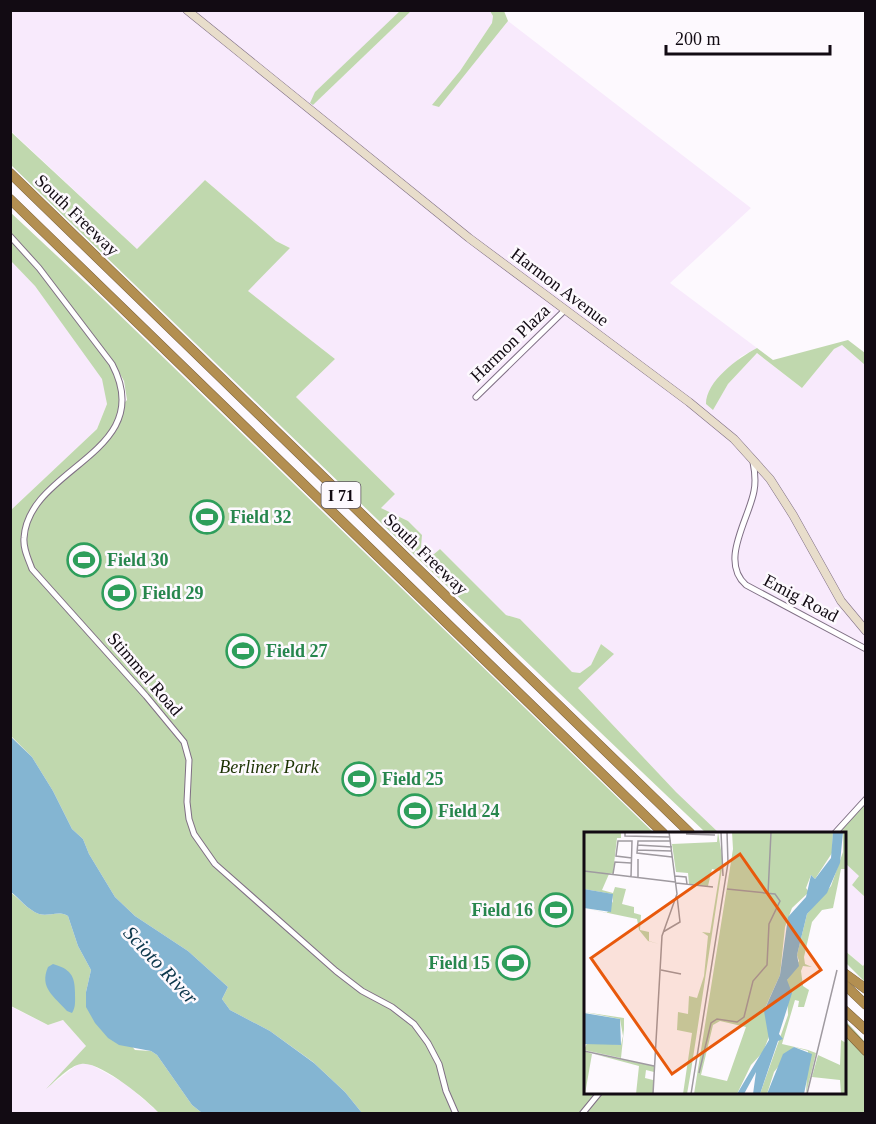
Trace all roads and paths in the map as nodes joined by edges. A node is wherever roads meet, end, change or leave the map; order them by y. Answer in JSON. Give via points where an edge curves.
{"nodes":[{"id":1,"x":187,"y":10,"type":"edge"},
{"id":2,"x":10,"y":173,"type":"edge"},
{"id":3,"x":10,"y":200,"type":"edge"},
{"id":4,"x":10,"y":236,"type":"edge"},
{"id":5,"x":565,"y":310,"type":"junction"},
{"id":6,"x":476,"y":397,"type":"dead end"},
{"id":7,"x":753,"y":458,"type":"junction"},
{"id":8,"x":866,"y":631,"type":"edge"},
{"id":9,"x":866,"y":649,"type":"edge"},
{"id":10,"x":866,"y":799,"type":"edge"},
{"id":11,"x":662,"y":832,"type":"edge"},
{"id":12,"x":689,"y":832,"type":"edge"},
{"id":13,"x":836,"y":832,"type":"edge"},
{"id":14,"x":846,"y":975,"type":"edge"},
{"id":15,"x":846,"y":986,"type":"edge"},
{"id":16,"x":866,"y":989,"type":"edge"},
{"id":17,"x":866,"y":1005,"type":"edge"},
{"id":18,"x":846,"y":1012,"type":"edge"},
{"id":19,"x":846,"y":1030,"type":"edge"},
{"id":20,"x":866,"y":1030,"type":"edge"},
{"id":21,"x":866,"y":1051,"type":"edge"},
{"id":22,"x":598,"y":1094,"type":"edge"},
{"id":23,"x":456,"y":1113,"type":"edge"},
{"id":24,"x":582,"y":1113,"type":"edge"}],
"edges":[{"from":1,"to":5,"type":"main road","name":"Harmon Avenue","via":[[455,228]]},
{"from":2,"to":12,"type":"highway","name":"South Freeway","number":"I 71"},
{"from":3,"to":11,"type":"highway","name":"South Freeway","number":"I 71"},
{"from":4,"to":23,"type":"street","name":"Stimmel Road","via":[[112,364],[123,396],[117,424],[107,438],[33,511],[24,538],[32,568],[184,742],[189,760],[189,819],[214,864],[336,971],[414,1024],[439,1065]]},
{"from":5,"to":6,"type":"street","name":"Harmon Plaza"},
{"from":5,"to":7,"type":"main road","name":"Harmon Avenue","via":[[714,421]]},
{"from":7,"to":8,"type":"main road","name":"Harmon Avenue","via":[[786,504],[841,601]]},
{"from":7,"to":9,"type":"street","name":"Emig Road","via":[[754,491],[736,551],[735,567],[740,580]]},
{"from":10,"to":13,"type":"street"},
{"from":14,"to":16,"type":"highway"},
{"from":15,"to":17,"type":"highway"},
{"from":18,"to":20,"type":"highway"},
{"from":19,"to":21,"type":"highway"},
{"from":22,"to":24,"type":"street"}]}
